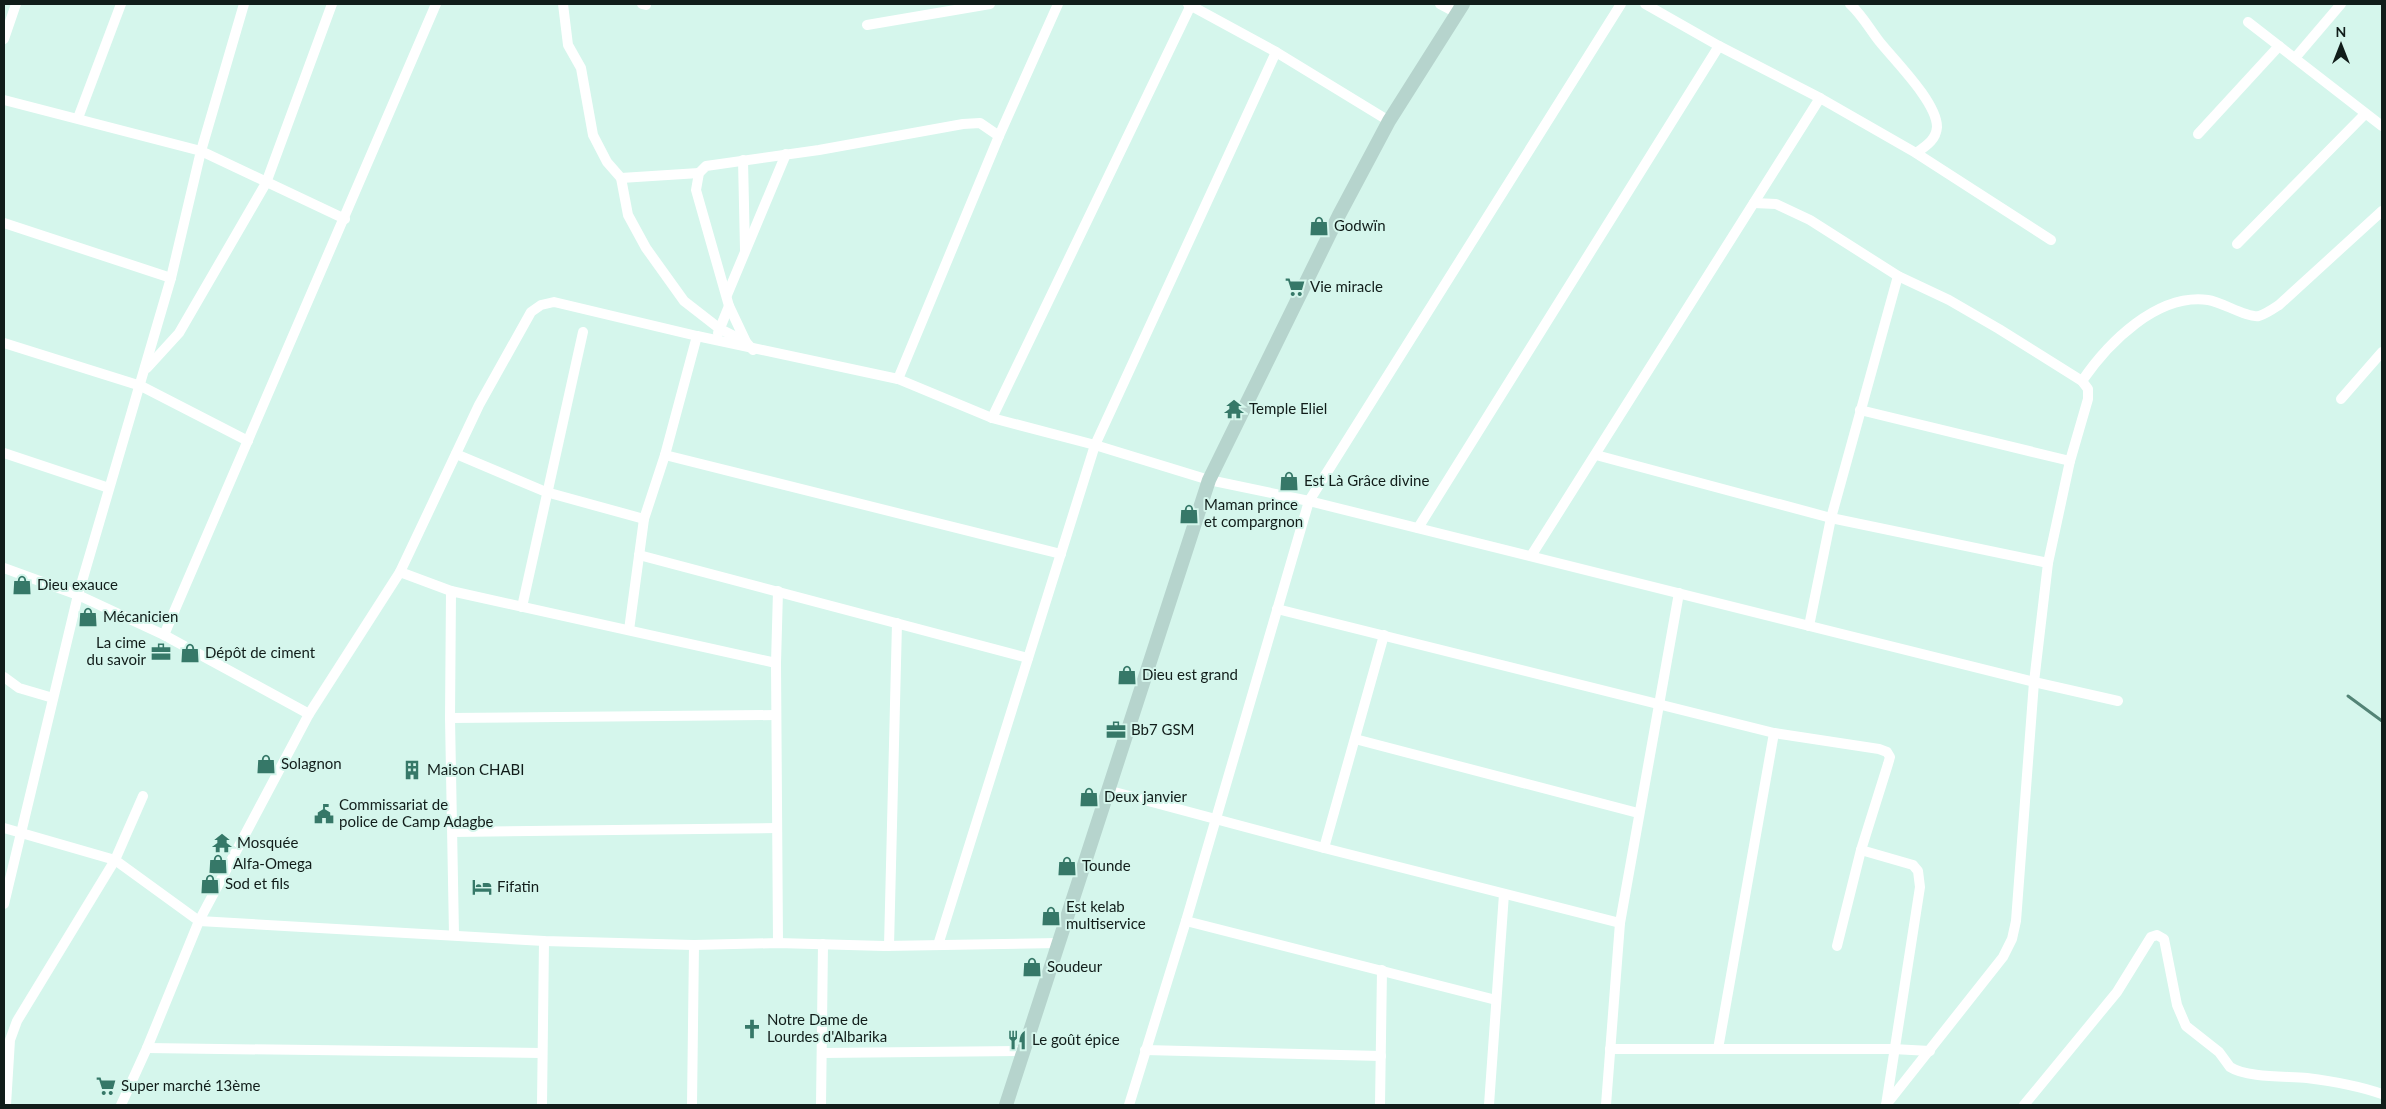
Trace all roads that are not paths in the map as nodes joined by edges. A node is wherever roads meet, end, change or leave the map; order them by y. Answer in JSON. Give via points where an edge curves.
{"nodes":[{"id":1,"x":16,"y":4,"type":"edge"},
{"id":2,"x":121,"y":4,"type":"edge"},
{"id":3,"x":244,"y":4,"type":"edge"},
{"id":4,"x":332,"y":4,"type":"edge"},
{"id":5,"x":436,"y":4,"type":"edge"},
{"id":6,"x":563,"y":4,"type":"edge"},
{"id":7,"x":990,"y":4,"type":"edge"},
{"id":8,"x":1058,"y":4,"type":"edge"},
{"id":9,"x":1440,"y":4,"type":"edge"},
{"id":10,"x":1622,"y":4,"type":"edge"},
{"id":11,"x":1645,"y":4,"type":"edge"},
{"id":12,"x":1850,"y":4,"type":"edge"},
{"id":13,"x":2342,"y":4,"type":"edge"},
{"id":14,"x":1189,"y":5,"type":"edge"},
{"id":15,"x":1460,"y":8,"type":"edge"},
{"id":16,"x":2248,"y":22,"type":"dead end"},
{"id":17,"x":867,"y":25,"type":"dead end"},
{"id":18,"x":4,"y":39,"type":"edge"},
{"id":19,"x":1719,"y":46,"type":"junction"},
{"id":20,"x":2279,"y":46,"type":"junction"},
{"id":21,"x":1276,"y":52,"type":"junction"},
{"id":22,"x":2295,"y":58,"type":"junction"},
{"id":23,"x":1820,"y":98,"type":"junction"},
{"id":24,"x":4,"y":100,"type":"edge"},
{"id":25,"x":2365,"y":114,"type":"junction"},
{"id":26,"x":78,"y":118,"type":"junction"},
{"id":27,"x":1389,"y":121,"type":"junction"},
{"id":28,"x":2382,"y":126,"type":"edge"},
{"id":29,"x":2198,"y":134,"type":"dead end"},
{"id":30,"x":999,"y":136,"type":"junction"},
{"id":31,"x":200,"y":151,"type":"junction"},
{"id":32,"x":1916,"y":153,"type":"junction"},
{"id":33,"x":786,"y":154,"type":"junction"},
{"id":34,"x":743,"y":160,"type":"junction"},
{"id":35,"x":699,"y":173,"type":"junction"},
{"id":36,"x":621,"y":178,"type":"junction"},
{"id":37,"x":266,"y":183,"type":"junction"},
{"id":38,"x":1754,"y":204,"type":"junction"},
{"id":39,"x":2380,"y":216,"type":"edge"},
{"id":40,"x":345,"y":219,"type":"junction"},
{"id":41,"x":4,"y":223,"type":"edge"},
{"id":42,"x":2050,"y":240,"type":"dead end"},
{"id":43,"x":2237,"y":244,"type":"dead end"},
{"id":44,"x":744,"y":253,"type":"junction"},
{"id":45,"x":1898,"y":276,"type":"junction"},
{"id":46,"x":171,"y":278,"type":"junction"},
{"id":47,"x":727,"y":295,"type":"junction"},
{"id":48,"x":729,"y":306,"type":"junction"},
{"id":49,"x":720,"y":329,"type":"junction"},
{"id":50,"x":583,"y":332,"type":"dead end"},
{"id":51,"x":698,"y":336,"type":"junction"},
{"id":52,"x":716,"y":341,"type":"junction"},
{"id":53,"x":4,"y":343,"type":"edge"},
{"id":54,"x":750,"y":346,"type":"junction"},
{"id":55,"x":2382,"y":352,"type":"edge"},
{"id":56,"x":145,"y":371,"type":"junction"},
{"id":57,"x":898,"y":379,"type":"junction"},
{"id":58,"x":2082,"y":381,"type":"junction"},
{"id":59,"x":140,"y":386,"type":"junction"},
{"id":60,"x":2340,"y":399,"type":"dead end"},
{"id":61,"x":1860,"y":410,"type":"junction"},
{"id":62,"x":992,"y":418,"type":"junction"},
{"id":63,"x":248,"y":441,"type":"junction"},
{"id":64,"x":1095,"y":445,"type":"junction"},
{"id":65,"x":4,"y":453,"type":"edge"},
{"id":66,"x":456,"y":454,"type":"junction"},
{"id":67,"x":665,"y":455,"type":"junction"},
{"id":68,"x":1596,"y":455,"type":"junction"},
{"id":69,"x":2070,"y":461,"type":"junction"},
{"id":70,"x":1209,"y":480,"type":"junction"},
{"id":71,"x":109,"y":488,"type":"junction"},
{"id":72,"x":546,"y":492,"type":"junction"},
{"id":73,"x":1309,"y":500,"type":"junction"},
{"id":74,"x":1831,"y":518,"type":"junction"},
{"id":75,"x":644,"y":519,"type":"junction"},
{"id":76,"x":1418,"y":528,"type":"junction"},
{"id":77,"x":1060,"y":554,"type":"junction"},
{"id":78,"x":640,"y":555,"type":"junction"},
{"id":79,"x":1531,"y":556,"type":"junction"},
{"id":80,"x":2048,"y":563,"type":"junction"},
{"id":81,"x":4,"y":568,"type":"edge"},
{"id":82,"x":400,"y":572,"type":"junction"},
{"id":83,"x":451,"y":591,"type":"junction"},
{"id":84,"x":778,"y":591,"type":"junction"},
{"id":85,"x":1679,"y":593,"type":"junction"},
{"id":86,"x":78,"y":595,"type":"junction"},
{"id":87,"x":522,"y":607,"type":"junction"},
{"id":88,"x":1277,"y":609,"type":"junction"},
{"id":89,"x":897,"y":623,"type":"junction"},
{"id":90,"x":1809,"y":626,"type":"junction"},
{"id":91,"x":628,"y":630,"type":"junction"},
{"id":92,"x":164,"y":635,"type":"junction"},
{"id":93,"x":1384,"y":636,"type":"junction"},
{"id":94,"x":1028,"y":658,"type":"junction"},
{"id":95,"x":776,"y":663,"type":"junction"},
{"id":96,"x":4,"y":677,"type":"edge"},
{"id":97,"x":2034,"y":682,"type":"junction"},
{"id":98,"x":53,"y":698,"type":"junction"},
{"id":99,"x":2118,"y":701,"type":"dead end"},
{"id":100,"x":1659,"y":704,"type":"junction"},
{"id":101,"x":309,"y":714,"type":"junction"},
{"id":102,"x":776,"y":715,"type":"junction"},
{"id":103,"x":450,"y":718,"type":"junction"},
{"id":104,"x":1774,"y":733,"type":"junction"},
{"id":105,"x":1355,"y":739,"type":"junction"},
{"id":106,"x":1107,"y":790,"type":"junction"},
{"id":107,"x":143,"y":796,"type":"dead end"},
{"id":108,"x":1638,"y":813,"type":"junction"},
{"id":109,"x":1216,"y":819,"type":"junction"},
{"id":110,"x":4,"y":828,"type":"edge"},
{"id":111,"x":777,"y":828,"type":"junction"},
{"id":112,"x":21,"y":831,"type":"junction"},
{"id":113,"x":453,"y":832,"type":"junction"},
{"id":114,"x":1324,"y":848,"type":"junction"},
{"id":115,"x":1861,"y":850,"type":"junction"},
{"id":116,"x":115,"y":860,"type":"junction"},
{"id":117,"x":1504,"y":894,"type":"junction"},
{"id":118,"x":4,"y":904,"type":"edge"},
{"id":119,"x":198,"y":921,"type":"junction"},
{"id":120,"x":1186,"y":921,"type":"junction"},
{"id":121,"x":1620,"y":923,"type":"junction"},
{"id":122,"x":454,"y":935,"type":"junction"},
{"id":123,"x":544,"y":941,"type":"junction"},
{"id":124,"x":1058,"y":943,"type":"junction"},
{"id":125,"x":778,"y":944,"type":"junction"},
{"id":126,"x":823,"y":944,"type":"junction"},
{"id":127,"x":694,"y":945,"type":"junction"},
{"id":128,"x":938,"y":945,"type":"junction"},
{"id":129,"x":889,"y":946,"type":"junction"},
{"id":130,"x":1837,"y":946,"type":"dead end"},
{"id":131,"x":1382,"y":970,"type":"junction"},
{"id":132,"x":1496,"y":1000,"type":"junction"},
{"id":133,"x":147,"y":1048,"type":"junction"},
{"id":134,"x":1610,"y":1049,"type":"junction"},
{"id":135,"x":1718,"y":1049,"type":"junction"},
{"id":136,"x":1893,"y":1049,"type":"junction"},
{"id":137,"x":1144,"y":1050,"type":"junction"},
{"id":138,"x":1930,"y":1051,"type":"junction"},
{"id":139,"x":1023,"y":1052,"type":"junction"},
{"id":140,"x":822,"y":1053,"type":"junction"},
{"id":141,"x":542,"y":1054,"type":"junction"},
{"id":142,"x":1380,"y":1056,"type":"junction"},
{"id":143,"x":2382,"y":1094,"type":"edge"},
{"id":144,"x":5,"y":1105,"type":"edge"},
{"id":145,"x":121,"y":1105,"type":"edge"},
{"id":146,"x":542,"y":1105,"type":"edge"},
{"id":147,"x":692,"y":1105,"type":"edge"},
{"id":148,"x":821,"y":1105,"type":"edge"},
{"id":149,"x":1006,"y":1105,"type":"edge"},
{"id":150,"x":1129,"y":1105,"type":"edge"},
{"id":151,"x":1380,"y":1105,"type":"edge"},
{"id":152,"x":1489,"y":1105,"type":"edge"},
{"id":153,"x":1606,"y":1105,"type":"edge"},
{"id":154,"x":1886,"y":1105,"type":"edge"},
{"id":155,"x":2024,"y":1105,"type":"edge"}],
"edges":[{"from":1,"to":18,"type":"street"},
{"from":2,"to":26,"type":"street"},
{"from":3,"to":31,"type":"street"},
{"from":4,"to":37,"type":"street"},
{"from":5,"to":40,"type":"street"},
{"from":6,"to":36,"type":"street","via":[[568,45],[581,68],[593,135],[607,162]]},
{"from":7,"to":17,"type":"street"},
{"from":8,"to":30,"type":"street"},
{"from":9,"to":15,"type":"street"},
{"from":10,"to":73,"type":"street"},
{"from":11,"to":19,"type":"street"},
{"from":12,"to":32,"type":"street","via":[[1862,15],[1897,64],[1915,81],[1934,115],[1936,134]]},
{"from":13,"to":22,"type":"street"},
{"from":14,"to":21,"type":"street"},
{"from":14,"to":62,"type":"street"},
{"from":15,"to":27,"type":"street"},
{"from":16,"to":20,"type":"street"},
{"from":19,"to":23,"type":"street"},
{"from":19,"to":76,"type":"street"},
{"from":20,"to":22,"type":"street"},
{"from":20,"to":29,"type":"street"},
{"from":21,"to":27,"type":"street"},
{"from":21,"to":64,"type":"street"},
{"from":22,"to":25,"type":"street"},
{"from":23,"to":32,"type":"street"},
{"from":23,"to":38,"type":"street"},
{"from":24,"to":26,"type":"street"},
{"from":25,"to":28,"type":"street"},
{"from":25,"to":43,"type":"street"},
{"from":26,"to":31,"type":"street"},
{"from":27,"to":70,"type":"street","via":[[1339,215]]},
{"from":30,"to":33,"type":"street","via":[[980,123],[963,124]]},
{"from":30,"to":57,"type":"street"},
{"from":31,"to":37,"type":"street"},
{"from":31,"to":46,"type":"street"},
{"from":32,"to":42,"type":"street"},
{"from":33,"to":34,"type":"street"},
{"from":33,"to":44,"type":"street"},
{"from":34,"to":35,"type":"street","via":[[706,166]]},
{"from":34,"to":44,"type":"street"},
{"from":35,"to":36,"type":"street"},
{"from":35,"to":47,"type":"street","via":[[696,190]]},
{"from":36,"to":49,"type":"street","via":[[628,215],[646,248],[684,302]]},
{"from":37,"to":40,"type":"street"},
{"from":37,"to":56,"type":"street","via":[[179,333]]},
{"from":38,"to":45,"type":"street","via":[[1776,204],[1810,220]]},
{"from":38,"to":68,"type":"street"},
{"from":39,"to":58,"type":"street","via":[[2267,312],[2251,315],[2222,302],[2206,300],[2178,303],[2141,319],[2099,356]]},
{"from":40,"to":63,"type":"street"},
{"from":41,"to":46,"type":"street"},
{"from":44,"to":47,"type":"street"},
{"from":45,"to":58,"type":"street","via":[[1982,319]]},
{"from":45,"to":61,"type":"street"},
{"from":46,"to":56,"type":"street"},
{"from":47,"to":48,"type":"street"},
{"from":48,"to":49,"type":"street"},
{"from":48,"to":54,"type":"street"},
{"from":49,"to":52,"type":"street"},
{"from":49,"to":54,"type":"street"},
{"from":50,"to":72,"type":"street"},
{"from":51,"to":52,"type":"street"},
{"from":51,"to":66,"type":"street","via":[[554,302],[541,306],[531,312],[518,333]]},
{"from":51,"to":67,"type":"street"},
{"from":52,"to":54,"type":"street"},
{"from":53,"to":59,"type":"street"},
{"from":54,"to":57,"type":"street"},
{"from":55,"to":60,"type":"street"},
{"from":56,"to":59,"type":"street"},
{"from":57,"to":62,"type":"street"},
{"from":58,"to":69,"type":"street","via":[[2088,389],[2088,399]]},
{"from":59,"to":63,"type":"street"},
{"from":59,"to":71,"type":"street"},
{"from":61,"to":69,"type":"street"},
{"from":61,"to":74,"type":"street"},
{"from":62,"to":64,"type":"street"},
{"from":63,"to":92,"type":"street"},
{"from":64,"to":70,"type":"street"},
{"from":64,"to":77,"type":"street"},
{"from":65,"to":71,"type":"street"},
{"from":66,"to":72,"type":"street"},
{"from":66,"to":82,"type":"street"},
{"from":67,"to":75,"type":"street"},
{"from":67,"to":77,"type":"street"},
{"from":68,"to":74,"type":"street"},
{"from":68,"to":79,"type":"street"},
{"from":69,"to":80,"type":"street"},
{"from":70,"to":73,"type":"street"},
{"from":70,"to":106,"type":"street"},
{"from":71,"to":86,"type":"street"},
{"from":72,"to":75,"type":"street"},
{"from":72,"to":87,"type":"street"},
{"from":73,"to":76,"type":"street"},
{"from":73,"to":88,"type":"street"},
{"from":74,"to":80,"type":"street"},
{"from":74,"to":90,"type":"street"},
{"from":75,"to":78,"type":"street"},
{"from":76,"to":79,"type":"street"},
{"from":77,"to":94,"type":"street"},
{"from":78,"to":84,"type":"street"},
{"from":78,"to":91,"type":"street"},
{"from":79,"to":85,"type":"street"},
{"from":80,"to":97,"type":"street"},
{"from":81,"to":86,"type":"street"},
{"from":82,"to":83,"type":"street"},
{"from":82,"to":101,"type":"street"},
{"from":83,"to":87,"type":"street"},
{"from":83,"to":103,"type":"street"},
{"from":84,"to":89,"type":"street"},
{"from":84,"to":95,"type":"street"},
{"from":85,"to":90,"type":"street"},
{"from":85,"to":100,"type":"street"},
{"from":86,"to":92,"type":"street"},
{"from":86,"to":98,"type":"street"},
{"from":87,"to":91,"type":"street"},
{"from":88,"to":93,"type":"street"},
{"from":88,"to":109,"type":"street"},
{"from":89,"to":94,"type":"street"},
{"from":89,"to":129,"type":"street"},
{"from":90,"to":97,"type":"street"},
{"from":91,"to":95,"type":"street"},
{"from":92,"to":101,"type":"street"},
{"from":93,"to":100,"type":"street"},
{"from":93,"to":105,"type":"street"},
{"from":94,"to":128,"type":"street"},
{"from":95,"to":102,"type":"street"},
{"from":96,"to":98,"type":"street","via":[[19,688]]},
{"from":97,"to":99,"type":"street"},
{"from":97,"to":138,"type":"street","via":[[2012,939],[2003,957]]},
{"from":98,"to":112,"type":"street"},
{"from":100,"to":104,"type":"street"},
{"from":100,"to":108,"type":"street"},
{"from":101,"to":119,"type":"street"},
{"from":102,"to":103,"type":"street"},
{"from":102,"to":111,"type":"street"},
{"from":103,"to":113,"type":"street"},
{"from":104,"to":115,"type":"street","via":[[1887,752],[1888,764]]},
{"from":104,"to":135,"type":"street"},
{"from":105,"to":108,"type":"street"},
{"from":105,"to":114,"type":"street"},
{"from":106,"to":109,"type":"street"},
{"from":106,"to":124,"type":"street"},
{"from":107,"to":116,"type":"street"},
{"from":108,"to":121,"type":"street"},
{"from":109,"to":114,"type":"street"},
{"from":109,"to":120,"type":"street"},
{"from":110,"to":112,"type":"street"},
{"from":111,"to":113,"type":"street"},
{"from":111,"to":125,"type":"street"},
{"from":112,"to":116,"type":"street"},
{"from":112,"to":118,"type":"street"},
{"from":113,"to":122,"type":"street"},
{"from":114,"to":117,"type":"street"},
{"from":115,"to":130,"type":"street"},
{"from":115,"to":136,"type":"street","via":[[1913,865],[1918,871],[1920,886]]},
{"from":116,"to":119,"type":"street"},
{"from":116,"to":144,"type":"street","via":[[17,1021],[10,1040]]},
{"from":117,"to":121,"type":"street"},
{"from":117,"to":132,"type":"street"},
{"from":119,"to":122,"type":"street"},
{"from":119,"to":133,"type":"street"},
{"from":120,"to":131,"type":"street"},
{"from":120,"to":137,"type":"street"},
{"from":121,"to":134,"type":"street"},
{"from":122,"to":123,"type":"street"},
{"from":123,"to":127,"type":"street"},
{"from":123,"to":141,"type":"street"},
{"from":124,"to":128,"type":"street"},
{"from":124,"to":139,"type":"street"},
{"from":125,"to":126,"type":"street"},
{"from":125,"to":127,"type":"street"},
{"from":126,"to":129,"type":"street"},
{"from":126,"to":140,"type":"street"},
{"from":127,"to":147,"type":"street"},
{"from":128,"to":129,"type":"street"},
{"from":131,"to":132,"type":"street"},
{"from":131,"to":142,"type":"street"},
{"from":132,"to":152,"type":"street"},
{"from":133,"to":141,"type":"street"},
{"from":133,"to":145,"type":"street"},
{"from":134,"to":135,"type":"street"},
{"from":134,"to":153,"type":"street"},
{"from":135,"to":136,"type":"street"},
{"from":136,"to":138,"type":"street"},
{"from":136,"to":154,"type":"street"},
{"from":137,"to":142,"type":"street"},
{"from":137,"to":150,"type":"street"},
{"from":138,"to":154,"type":"street"},
{"from":139,"to":140,"type":"street"},
{"from":139,"to":149,"type":"street"},
{"from":140,"to":148,"type":"street"},
{"from":141,"to":146,"type":"street"},
{"from":142,"to":151,"type":"street"},
{"from":143,"to":155,"type":"street","via":[[2308,1078],[2256,1074],[2230,1067],[2219,1052],[2186,1026],[2177,1004],[2164,939],[2157,936],[2151,937],[2117,992]]}]}
